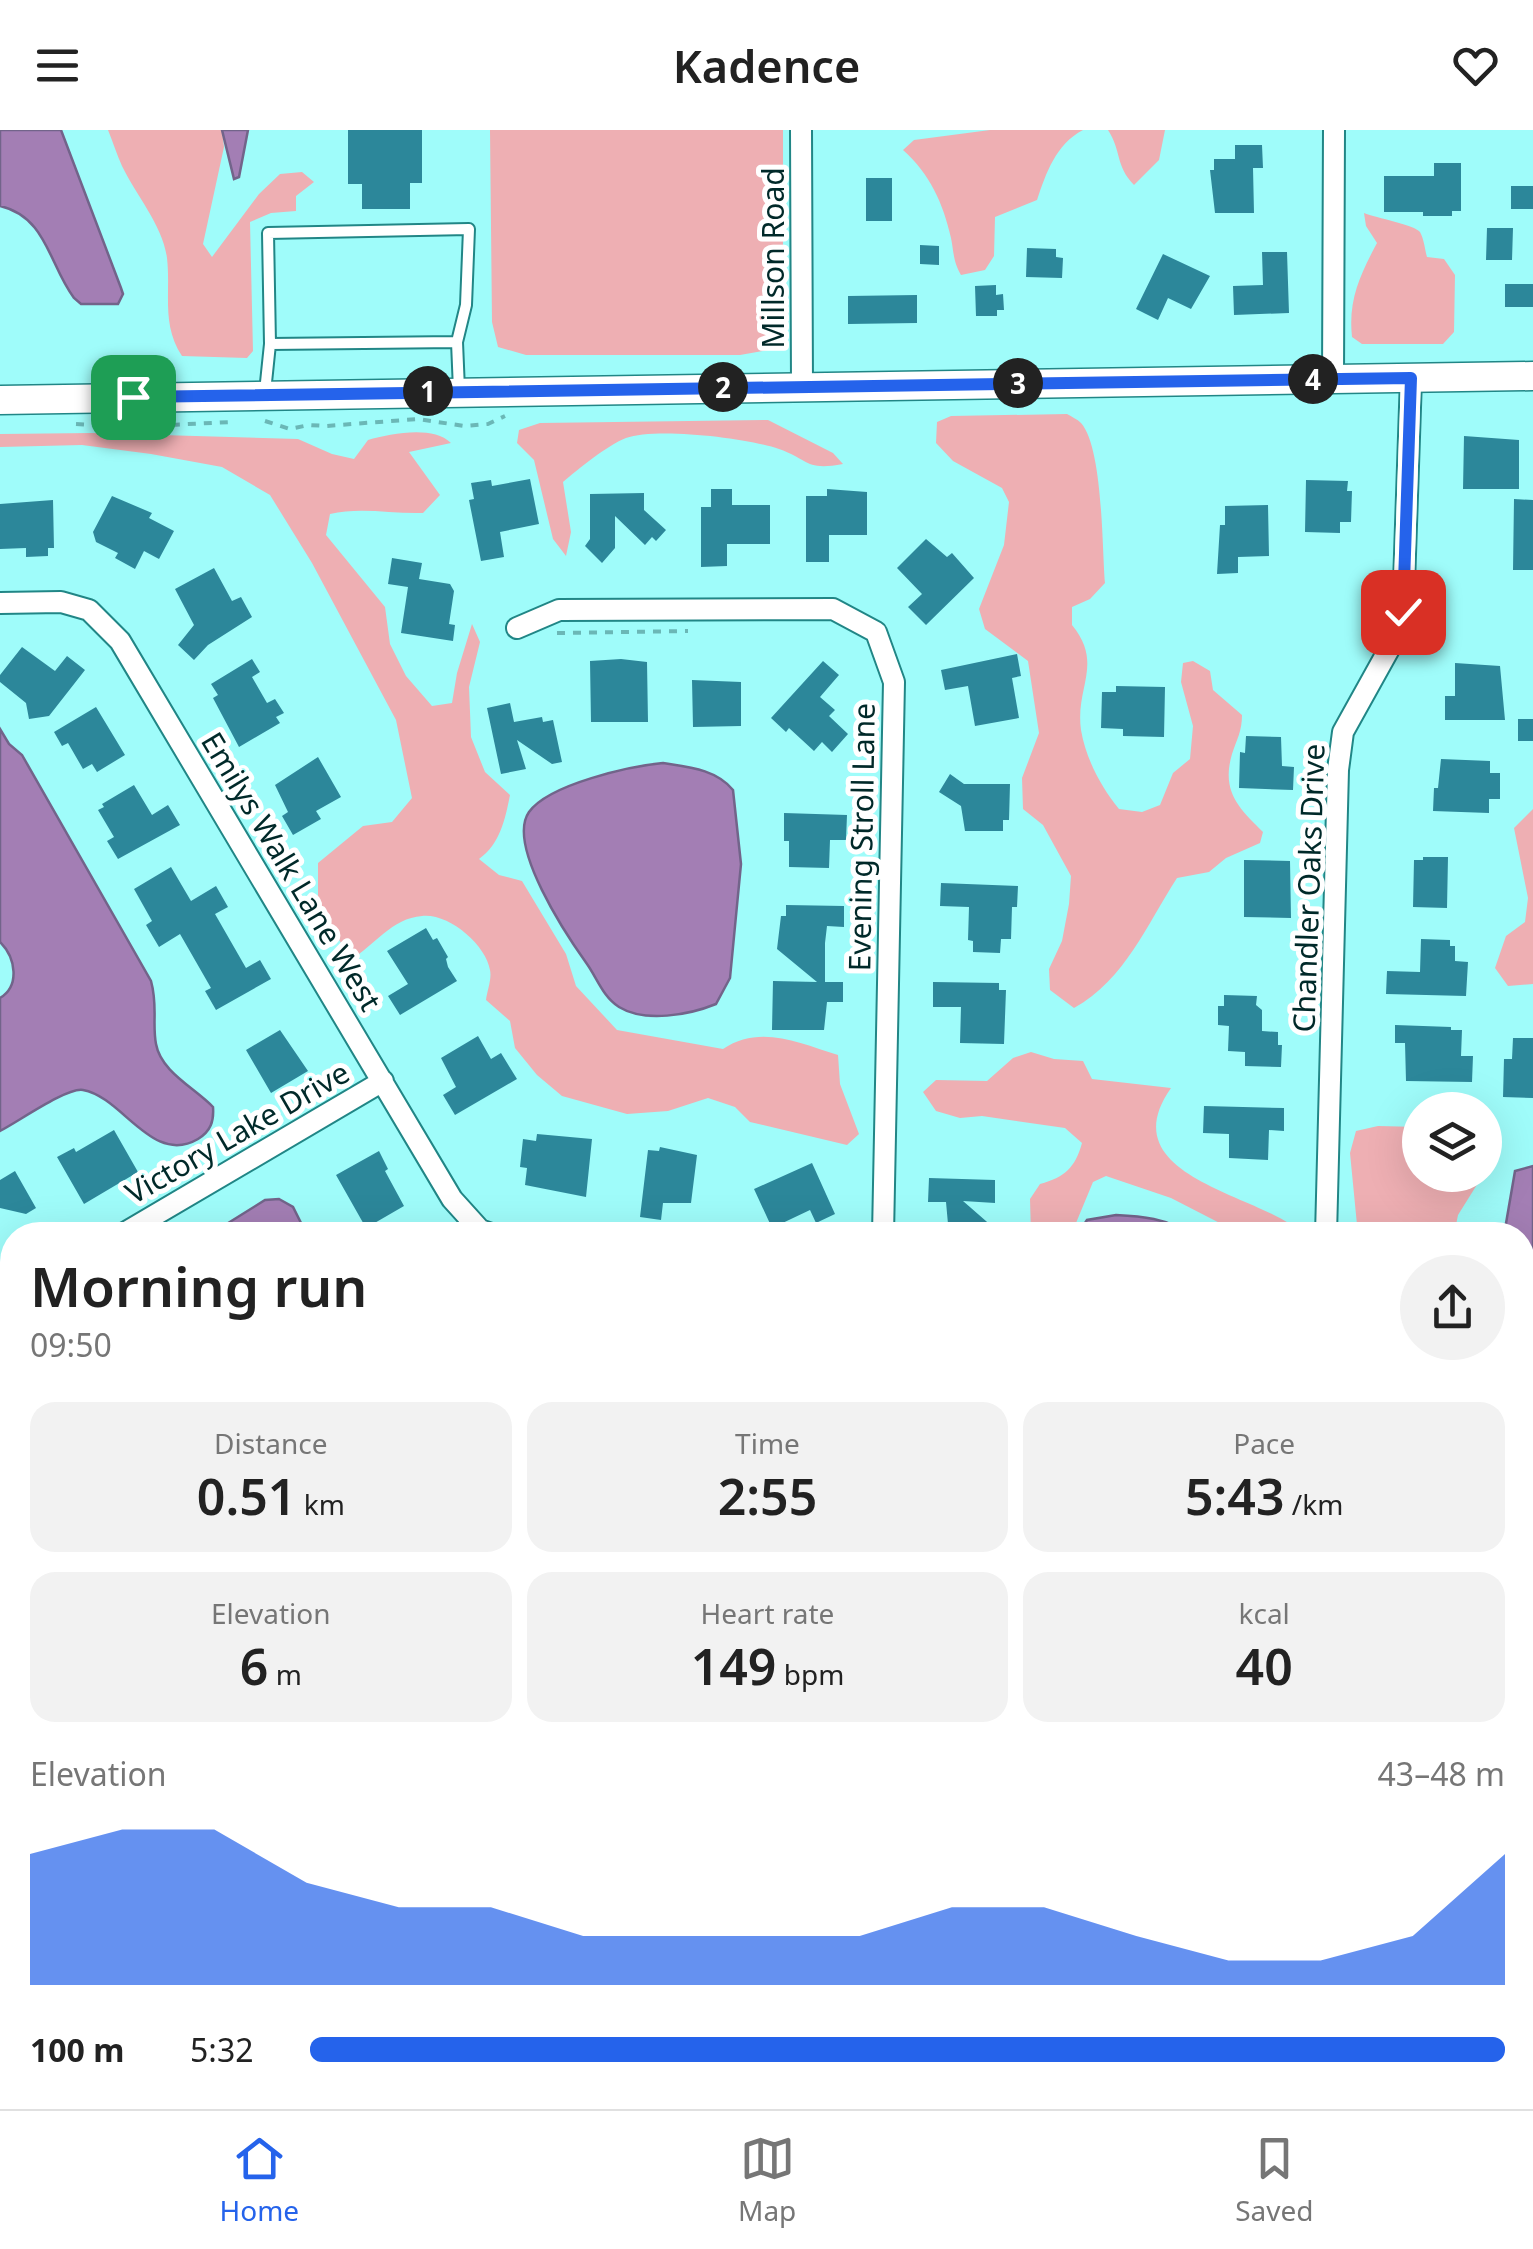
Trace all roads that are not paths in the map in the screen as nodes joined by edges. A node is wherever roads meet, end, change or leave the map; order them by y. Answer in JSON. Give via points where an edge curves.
{"nodes":[{"id":1,"x":801,"y":130,"type":"edge"},
{"id":2,"x":1334,"y":130,"type":"edge"},
{"id":3,"x":456,"y":342,"type":"junction"},
{"id":4,"x":270,"y":344,"type":"junction"},
{"id":5,"x":1533,"y":376,"type":"edge"},
{"id":6,"x":1411,"y":378,"type":"junction"},
{"id":7,"x":1333,"y":379,"type":"junction"},
{"id":8,"x":802,"y":386,"type":"junction"},
{"id":9,"x":459,"y":391,"type":"junction"},
{"id":10,"x":265,"y":394,"type":"junction"},
{"id":11,"x":0,"y":400,"type":"edge"},
{"id":12,"x":0,"y":603,"type":"edge"},
{"id":13,"x":523,"y":625,"type":"road end"},
{"id":14,"x":383,"y":1081,"type":"junction"},
{"id":15,"x":143,"y":1222,"type":"edge"},
{"id":16,"x":473,"y":1222,"type":"edge"},
{"id":17,"x":882,"y":1222,"type":"edge"},
{"id":18,"x":1326,"y":1222,"type":"edge"}],
"edges":[{"from":1,"to":8,"type":"street","name":"Millson Road"},
{"from":2,"to":7,"type":"street"},
{"from":3,"to":4,"type":"lane"},
{"from":3,"to":4,"type":"lane","via":[[466,305],[469,229],[268,233]]},
{"from":3,"to":9,"type":"lane"},
{"from":4,"to":10,"type":"lane"},
{"from":5,"to":6,"type":"street"},
{"from":6,"to":7,"type":"street"},
{"from":6,"to":18,"type":"street","name":"Chandler Oaks Drive","via":[[1403,612],[1343,732],[1338,770]]},
{"from":7,"to":8,"type":"street"},
{"from":8,"to":9,"type":"street"},
{"from":9,"to":10,"type":"street"},
{"from":10,"to":11,"type":"street"},
{"from":12,"to":14,"type":"street","name":"Emilys Walk Lane West","via":[[61,602],[89,610],[120,642]]},
{"from":13,"to":17,"type":"street","name":"Evening Stroll Lane","via":[[559,610],[832,609],[876,632],[894,682]]},
{"from":14,"to":15,"type":"street","name":"Victory Lake Drive"},
{"from":14,"to":16,"type":"street","name":"Emilys Walk Lane West"}]}
